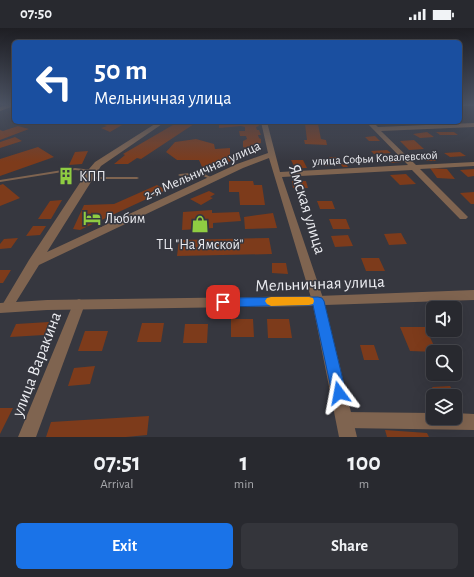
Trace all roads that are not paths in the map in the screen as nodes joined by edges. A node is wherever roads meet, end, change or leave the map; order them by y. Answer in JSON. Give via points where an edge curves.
{"nodes":[{"id":1,"x":159,"y":124,"type":"edge"},
{"id":2,"x":265,"y":124,"type":"edge"},
{"id":3,"x":371,"y":124,"type":"edge"},
{"id":4,"x":474,"y":125,"type":"edge"},
{"id":5,"x":375,"y":129,"type":"junction"},
{"id":6,"x":273,"y":154,"type":"junction"},
{"id":7,"x":474,"y":164,"type":"edge"},
{"id":8,"x":413,"y":168,"type":"junction"},
{"id":9,"x":90,"y":174,"type":"junction"},
{"id":10,"x":180,"y":175,"type":"dead end"},
{"id":11,"x":277,"y":175,"type":"junction"},
{"id":12,"x":137,"y":178,"type":"dead end"},
{"id":13,"x":213,"y":178,"type":"junction"},
{"id":14,"x":0,"y":181,"type":"edge"},
{"id":15,"x":463,"y":216,"type":"dead end"},
{"id":16,"x":33,"y":263,"type":"junction"},
{"id":17,"x":474,"y":295,"type":"edge"},
{"id":18,"x":318,"y":301,"type":"junction"},
{"id":19,"x":79,"y":304,"type":"junction"},
{"id":20,"x":3,"y":307,"type":"edge"},
{"id":21,"x":345,"y":420,"type":"junction"},
{"id":22,"x":474,"y":422,"type":"edge"},
{"id":23,"x":27,"y":437,"type":"edge"},
{"id":24,"x":348,"y":437,"type":"edge"}],
"edges":[{"from":1,"to":9,"type":"street","via":[[98,164]]},
{"from":2,"to":6,"type":"street","name":"Ямская улица"},
{"from":3,"to":5,"type":"street"},
{"from":4,"to":5,"type":"street"},
{"from":5,"to":8,"type":"street"},
{"from":6,"to":11,"type":"street","name":"Ямская улица"},
{"from":6,"to":13,"type":"street","name":"2-я Мельничная улица"},
{"from":7,"to":8,"type":"street","name":"улица Софьи Ковалевской"},
{"from":8,"to":11,"type":"street","name":"улица Софьи Ковалевской"},
{"from":8,"to":15,"type":"street"},
{"from":9,"to":12,"type":"lane"},
{"from":9,"to":14,"type":"lane","via":[[75,169]]},
{"from":9,"to":16,"type":"street"},
{"from":10,"to":13,"type":"lane","via":[[200,173]]},
{"from":11,"to":18,"type":"street","name":"Ямская улица"},
{"from":13,"to":16,"type":"street","name":"2-я Мельничная улица"},
{"from":16,"to":20,"type":"street"},
{"from":17,"to":18,"type":"street","name":"Мельничная улица"},
{"from":18,"to":19,"type":"street","name":"Мельничная улица"},
{"from":18,"to":21,"type":"street","name":"Ямская улица"},
{"from":19,"to":20,"type":"street","name":"Мельничная улица"},
{"from":19,"to":23,"type":"street","name":"улица Варакина"},
{"from":21,"to":22,"type":"street"},
{"from":21,"to":24,"type":"street","name":"Ямская улица"}]}
